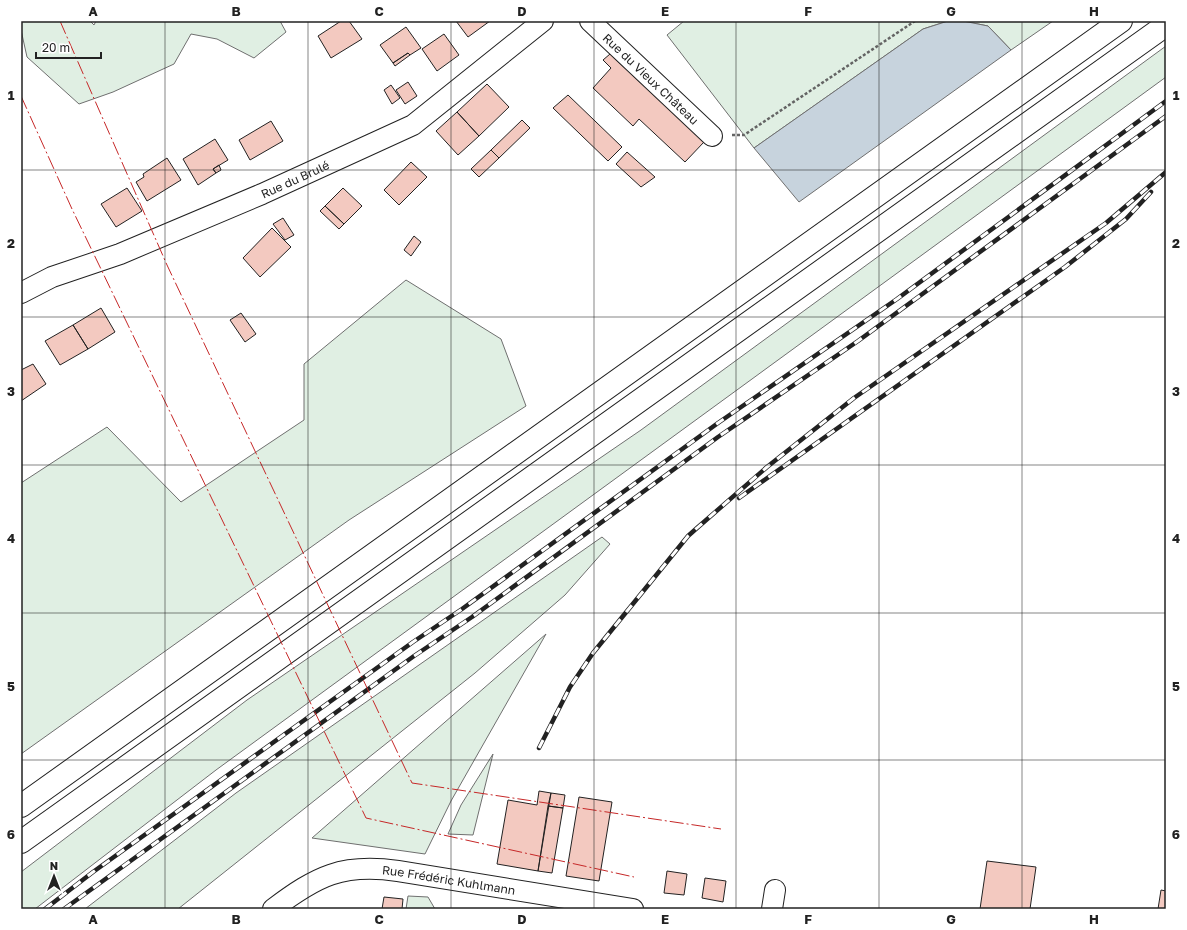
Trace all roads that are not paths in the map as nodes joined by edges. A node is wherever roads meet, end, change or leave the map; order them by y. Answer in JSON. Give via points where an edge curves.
{"nodes":[{"id":1,"x":543,"y":21,"type":"edge"},
{"id":2,"x":590,"y":21,"type":"edge"},
{"id":3,"x":1121,"y":21,"type":"edge"},
{"id":4,"x":1166,"y":25,"type":"edge"},
{"id":5,"x":712,"y":136,"type":"road end"},
{"id":6,"x":21,"y":293,"type":"edge"},
{"id":7,"x":21,"y":806,"type":"edge"},
{"id":8,"x":21,"y":842,"type":"edge"},
{"id":9,"x":274,"y":909,"type":"edge"},
{"id":10,"x":633,"y":909,"type":"edge"}],
"edges":[{"from":1,"to":6,"type":"street","name":"Rue du Brulé","via":[[414,125],[262,194],[134,248],[52,277]]},
{"from":2,"to":5,"type":"street","name":"Rue du Vieux Château"},
{"from":3,"to":7,"type":"highway"},
{"from":4,"to":8,"type":"highway"},
{"from":9,"to":10,"type":"street","name":"Rue Frédéric Kuhlmann","via":[[319,878],[363,868],[398,871]]}]}
